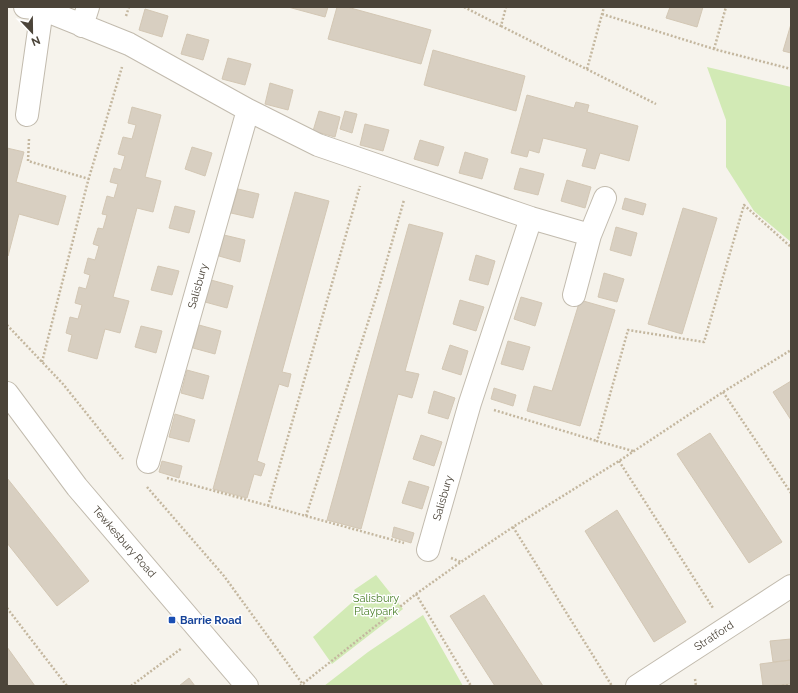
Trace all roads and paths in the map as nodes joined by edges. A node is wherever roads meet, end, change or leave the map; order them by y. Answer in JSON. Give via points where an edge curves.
{"nodes":[{"id":1,"x":464,"y":7,"type":"edge"},
{"id":2,"x":506,"y":7,"type":"edge"},
{"id":3,"x":604,"y":7,"type":"edge"},
{"id":4,"x":726,"y":7,"type":"edge"},
{"id":5,"x":34,"y":8,"type":"edge"},
{"id":6,"x":602,"y":14,"type":"junction"},
{"id":7,"x":85,"y":16,"type":"edge"},
{"id":8,"x":501,"y":26,"type":"junction"},
{"id":9,"x":129,"y":44,"type":"junction"},
{"id":10,"x":714,"y":49,"type":"junction"},
{"id":11,"x":587,"y":69,"type":"junction"},
{"id":12,"x":791,"y":69,"type":"edge"},
{"id":13,"x":656,"y":104,"type":"dead end"},
{"id":14,"x":248,"y":110,"type":"junction"},
{"id":15,"x":27,"y":115,"type":"joint"},
{"id":16,"x":367,"y":162,"type":"junction"},
{"id":17,"x":89,"y":179,"type":"junction"},
{"id":18,"x":605,"y":198,"type":"dead end"},
{"id":19,"x":405,"y":199,"type":"dead end"},
{"id":20,"x":531,"y":218,"type":"junction"},
{"id":21,"x":590,"y":235,"type":"junction"},
{"id":22,"x":791,"y":247,"type":"edge"},
{"id":23,"x":574,"y":295,"type":"dead end"},
{"id":24,"x":7,"y":325,"type":"edge"},
{"id":25,"x":791,"y":350,"type":"edge"},
{"id":26,"x":42,"y":362,"type":"junction"},
{"id":27,"x":722,"y":392,"type":"junction"},
{"id":28,"x":7,"y":393,"type":"edge"},
{"id":29,"x":470,"y":403,"type":"junction"},
{"id":30,"x":597,"y":441,"type":"junction"},
{"id":31,"x":633,"y":451,"type":"junction"},
{"id":32,"x":619,"y":461,"type":"junction"},
{"id":33,"x":140,"y":466,"type":"junction"},
{"id":34,"x":791,"y":493,"type":"edge"},
{"id":35,"x":268,"y":506,"type":"junction"},
{"id":36,"x":306,"y":516,"type":"junction"},
{"id":37,"x":512,"y":527,"type":"junction"},
{"id":38,"x":428,"y":550,"type":"joint"},
{"id":39,"x":791,"y":586,"type":"edge"},
{"id":40,"x":416,"y":594,"type":"junction"},
{"id":41,"x":7,"y":608,"type":"edge"},
{"id":42,"x":726,"y":628,"type":"junction"},
{"id":43,"x":186,"y":645,"type":"dead end"},
{"id":44,"x":302,"y":685,"type":"edge"},
{"id":45,"x":791,"y":685,"type":"edge"},
{"id":46,"x":66,"y":686,"type":"edge"},
{"id":47,"x":131,"y":686,"type":"edge"},
{"id":48,"x":247,"y":686,"type":"edge"},
{"id":49,"x":471,"y":686,"type":"edge"},
{"id":50,"x":612,"y":686,"type":"edge"},
{"id":51,"x":637,"y":686,"type":"edge"},
{"id":52,"x":782,"y":686,"type":"edge"}],
"edges":[{"from":1,"to":8,"type":"path"},
{"from":2,"to":8,"type":"path"},
{"from":3,"to":6,"type":"path"},
{"from":4,"to":10,"type":"path"},
{"from":5,"to":7,"type":"street"},
{"from":5,"to":15,"type":"street"},
{"from":6,"to":10,"type":"path"},
{"from":6,"to":11,"type":"path"},
{"from":7,"to":9,"type":"street"},
{"from":8,"to":11,"type":"path"},
{"from":9,"to":14,"type":"street"},
{"from":9,"to":17,"type":"path"},
{"from":10,"to":12,"type":"path"},
{"from":11,"to":13,"type":"path"},
{"from":14,"to":16,"type":"street","via":[[318,145]]},
{"from":14,"to":33,"type":"street","name":"Salisbury"},
{"from":15,"to":17,"type":"path","via":[[28,161]]},
{"from":16,"to":20,"type":"street"},
{"from":16,"to":35,"type":"path"},
{"from":17,"to":26,"type":"path"},
{"from":18,"to":21,"type":"street"},
{"from":19,"to":36,"type":"path"},
{"from":20,"to":21,"type":"street"},
{"from":20,"to":29,"type":"street","name":"Salisbury"},
{"from":21,"to":23,"type":"street"},
{"from":22,"to":30,"type":"path","via":[[744,204],[704,342],[628,330]]},
{"from":24,"to":26,"type":"path"},
{"from":25,"to":27,"type":"path"},
{"from":26,"to":33,"type":"path"},
{"from":27,"to":31,"type":"path"},
{"from":27,"to":34,"type":"path"},
{"from":28,"to":48,"type":"street","name":"Tewkesbury Road","via":[[77,487]]},
{"from":29,"to":30,"type":"path"},
{"from":29,"to":38,"type":"street","name":"Salisbury"},
{"from":30,"to":31,"type":"path"},
{"from":31,"to":32,"type":"path"},
{"from":32,"to":37,"type":"path"},
{"from":32,"to":42,"type":"path"},
{"from":33,"to":35,"type":"path","via":[[156,475]]},
{"from":33,"to":44,"type":"path","via":[[224,576]]},
{"from":35,"to":36,"type":"path"},
{"from":36,"to":38,"type":"path"},
{"from":37,"to":40,"type":"path"},
{"from":37,"to":50,"type":"path"},
{"from":39,"to":42,"type":"street","name":"Stratford"},
{"from":40,"to":44,"type":"path"},
{"from":40,"to":49,"type":"path"},
{"from":41,"to":46,"type":"path"},
{"from":42,"to":51,"type":"street","name":"Stratford"},
{"from":43,"to":47,"type":"path"},
{"from":45,"to":52,"type":"path"}]}
